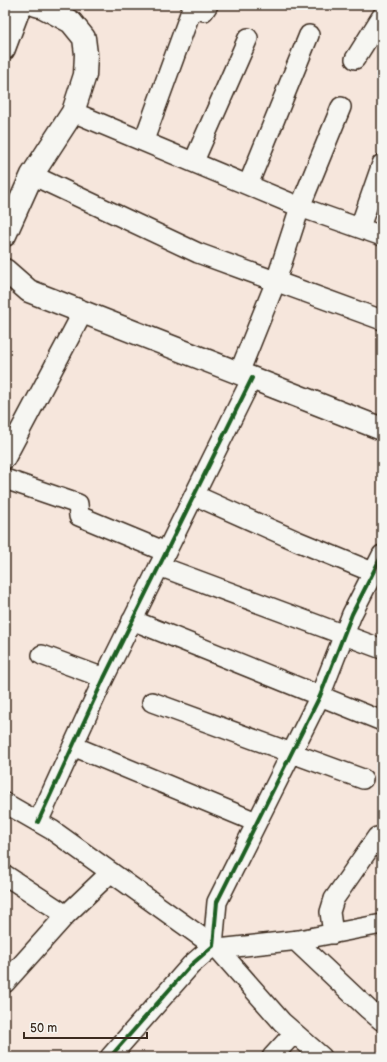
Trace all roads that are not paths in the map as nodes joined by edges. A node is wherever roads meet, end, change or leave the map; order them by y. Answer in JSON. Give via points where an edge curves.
{"nodes":[{"id":1,"x":22,"y":5,"type":"edge"},
{"id":2,"x":36,"y":5,"type":"edge"},
{"id":3,"x":208,"y":5,"type":"edge"},
{"id":4,"x":382,"y":16,"type":"edge"},
{"id":5,"x":309,"y":35,"type":"dead end"},
{"id":6,"x":248,"y":38,"type":"dead end"},
{"id":7,"x":5,"y":50,"type":"edge"},
{"id":8,"x":355,"y":59,"type":"dead end"},
{"id":9,"x":341,"y":108,"type":"dead end"},
{"id":10,"x":73,"y":112,"type":"junction"},
{"id":11,"x":144,"y":140,"type":"junction"},
{"id":12,"x":194,"y":161,"type":"junction"},
{"id":13,"x":382,"y":164,"type":"edge"},
{"id":14,"x":32,"y":175,"type":"junction"},
{"id":15,"x":248,"y":185,"type":"junction"},
{"id":16,"x":300,"y":207,"type":"junction"},
{"id":17,"x":7,"y":223,"type":"edge"},
{"id":18,"x":360,"y":227,"type":"junction"},
{"id":19,"x":382,"y":236,"type":"edge"},
{"id":20,"x":5,"y":270,"type":"edge"},
{"id":21,"x":276,"y":281,"type":"junction"},
{"id":22,"x":5,"y":285,"type":"edge"},
{"id":23,"x":29,"y":291,"type":"junction"},
{"id":24,"x":82,"y":312,"type":"junction"},
{"id":25,"x":382,"y":320,"type":"edge"},
{"id":26,"x":246,"y":375,"type":"junction"},
{"id":27,"x":382,"y":429,"type":"edge"},
{"id":28,"x":5,"y":459,"type":"edge"},
{"id":29,"x":5,"y":479,"type":"edge"},
{"id":30,"x":194,"y":495,"type":"junction"},
{"id":31,"x":382,"y":555,"type":"edge"},
{"id":32,"x":162,"y":559,"type":"junction"},
{"id":33,"x":377,"y":574,"type":"edge"},
{"id":34,"x":132,"y":620,"type":"junction"},
{"id":35,"x":344,"y":634,"type":"junction"},
{"id":36,"x":382,"y":650,"type":"edge"},
{"id":37,"x":42,"y":655,"type":"dead end"},
{"id":38,"x":104,"y":678,"type":"junction"},
{"id":39,"x":320,"y":696,"type":"junction"},
{"id":40,"x":152,"y":702,"type":"dead end"},
{"id":41,"x":382,"y":721,"type":"edge"},
{"id":42,"x":72,"y":746,"type":"junction"},
{"id":43,"x":290,"y":754,"type":"junction"},
{"id":44,"x":363,"y":779,"type":"dead end"},
{"id":45,"x":5,"y":803,"type":"edge"},
{"id":46,"x":38,"y":822,"type":"junction"},
{"id":47,"x":256,"y":822,"type":"junction"},
{"id":48,"x":377,"y":837,"type":"dead end"},
{"id":49,"x":111,"y":872,"type":"junction"},
{"id":50,"x":5,"y":875,"type":"edge"},
{"id":51,"x":66,"y":915,"type":"junction"},
{"id":52,"x":382,"y":924,"type":"edge"},
{"id":53,"x":333,"y":934,"type":"junction"},
{"id":54,"x":296,"y":941,"type":"junction"},
{"id":55,"x":215,"y":947,"type":"junction"},
{"id":56,"x":5,"y":984,"type":"edge"},
{"id":57,"x":382,"y":1021,"type":"edge"},
{"id":58,"x":294,"y":1033,"type":"junction"},
{"id":59,"x":110,"y":1057,"type":"edge"},
{"id":60,"x":272,"y":1057,"type":"edge"},
{"id":61,"x":322,"y":1057,"type":"edge"}],
"edges":[{"from":1,"to":7,"type":"street"},
{"from":2,"to":10,"type":"street","via":[[71,22],[84,38],[85,75]]},
{"from":3,"to":11,"type":"street","via":[[204,11],[191,11]]},
{"from":4,"to":8,"type":"street"},
{"from":5,"to":15,"type":"street"},
{"from":6,"to":12,"type":"street"},
{"from":9,"to":16,"type":"street"},
{"from":10,"to":11,"type":"street"},
{"from":10,"to":14,"type":"street"},
{"from":11,"to":12,"type":"street"},
{"from":12,"to":15,"type":"street"},
{"from":13,"to":18,"type":"street"},
{"from":14,"to":17,"type":"street"},
{"from":14,"to":21,"type":"street","via":[[198,253]]},
{"from":15,"to":16,"type":"street"},
{"from":16,"to":18,"type":"street"},
{"from":16,"to":21,"type":"street"},
{"from":18,"to":19,"type":"street"},
{"from":20,"to":23,"type":"street"},
{"from":21,"to":25,"type":"street"},
{"from":21,"to":26,"type":"street"},
{"from":22,"to":23,"type":"street"},
{"from":23,"to":24,"type":"street"},
{"from":24,"to":26,"type":"street"},
{"from":24,"to":28,"type":"street"},
{"from":26,"to":27,"type":"street"},
{"from":26,"to":30,"type":"street"},
{"from":29,"to":32,"type":"street","via":[[78,504],[79,516]]},
{"from":30,"to":32,"type":"street"},
{"from":30,"to":33,"type":"street","via":[[297,542]]},
{"from":31,"to":33,"type":"street"},
{"from":32,"to":34,"type":"street"},
{"from":32,"to":35,"type":"street"},
{"from":33,"to":35,"type":"street"},
{"from":34,"to":38,"type":"street"},
{"from":34,"to":39,"type":"street"},
{"from":35,"to":36,"type":"street"},
{"from":35,"to":39,"type":"street"},
{"from":37,"to":38,"type":"street"},
{"from":38,"to":42,"type":"street"},
{"from":39,"to":41,"type":"street"},
{"from":39,"to":43,"type":"street"},
{"from":40,"to":43,"type":"street"},
{"from":42,"to":46,"type":"street"},
{"from":42,"to":47,"type":"street"},
{"from":43,"to":44,"type":"street"},
{"from":43,"to":47,"type":"street"},
{"from":45,"to":46,"type":"street"},
{"from":46,"to":49,"type":"street"},
{"from":47,"to":55,"type":"street","via":[[217,902]]},
{"from":48,"to":53,"type":"street","via":[[334,899],[330,912]]},
{"from":49,"to":51,"type":"street"},
{"from":49,"to":55,"type":"street"},
{"from":50,"to":51,"type":"street"},
{"from":51,"to":56,"type":"street"},
{"from":52,"to":53,"type":"street"},
{"from":53,"to":54,"type":"street"},
{"from":54,"to":55,"type":"street"},
{"from":54,"to":57,"type":"street"},
{"from":55,"to":58,"type":"street"},
{"from":55,"to":59,"type":"street","via":[[191,965]]},
{"from":58,"to":60,"type":"street"},
{"from":58,"to":61,"type":"street"}]}
